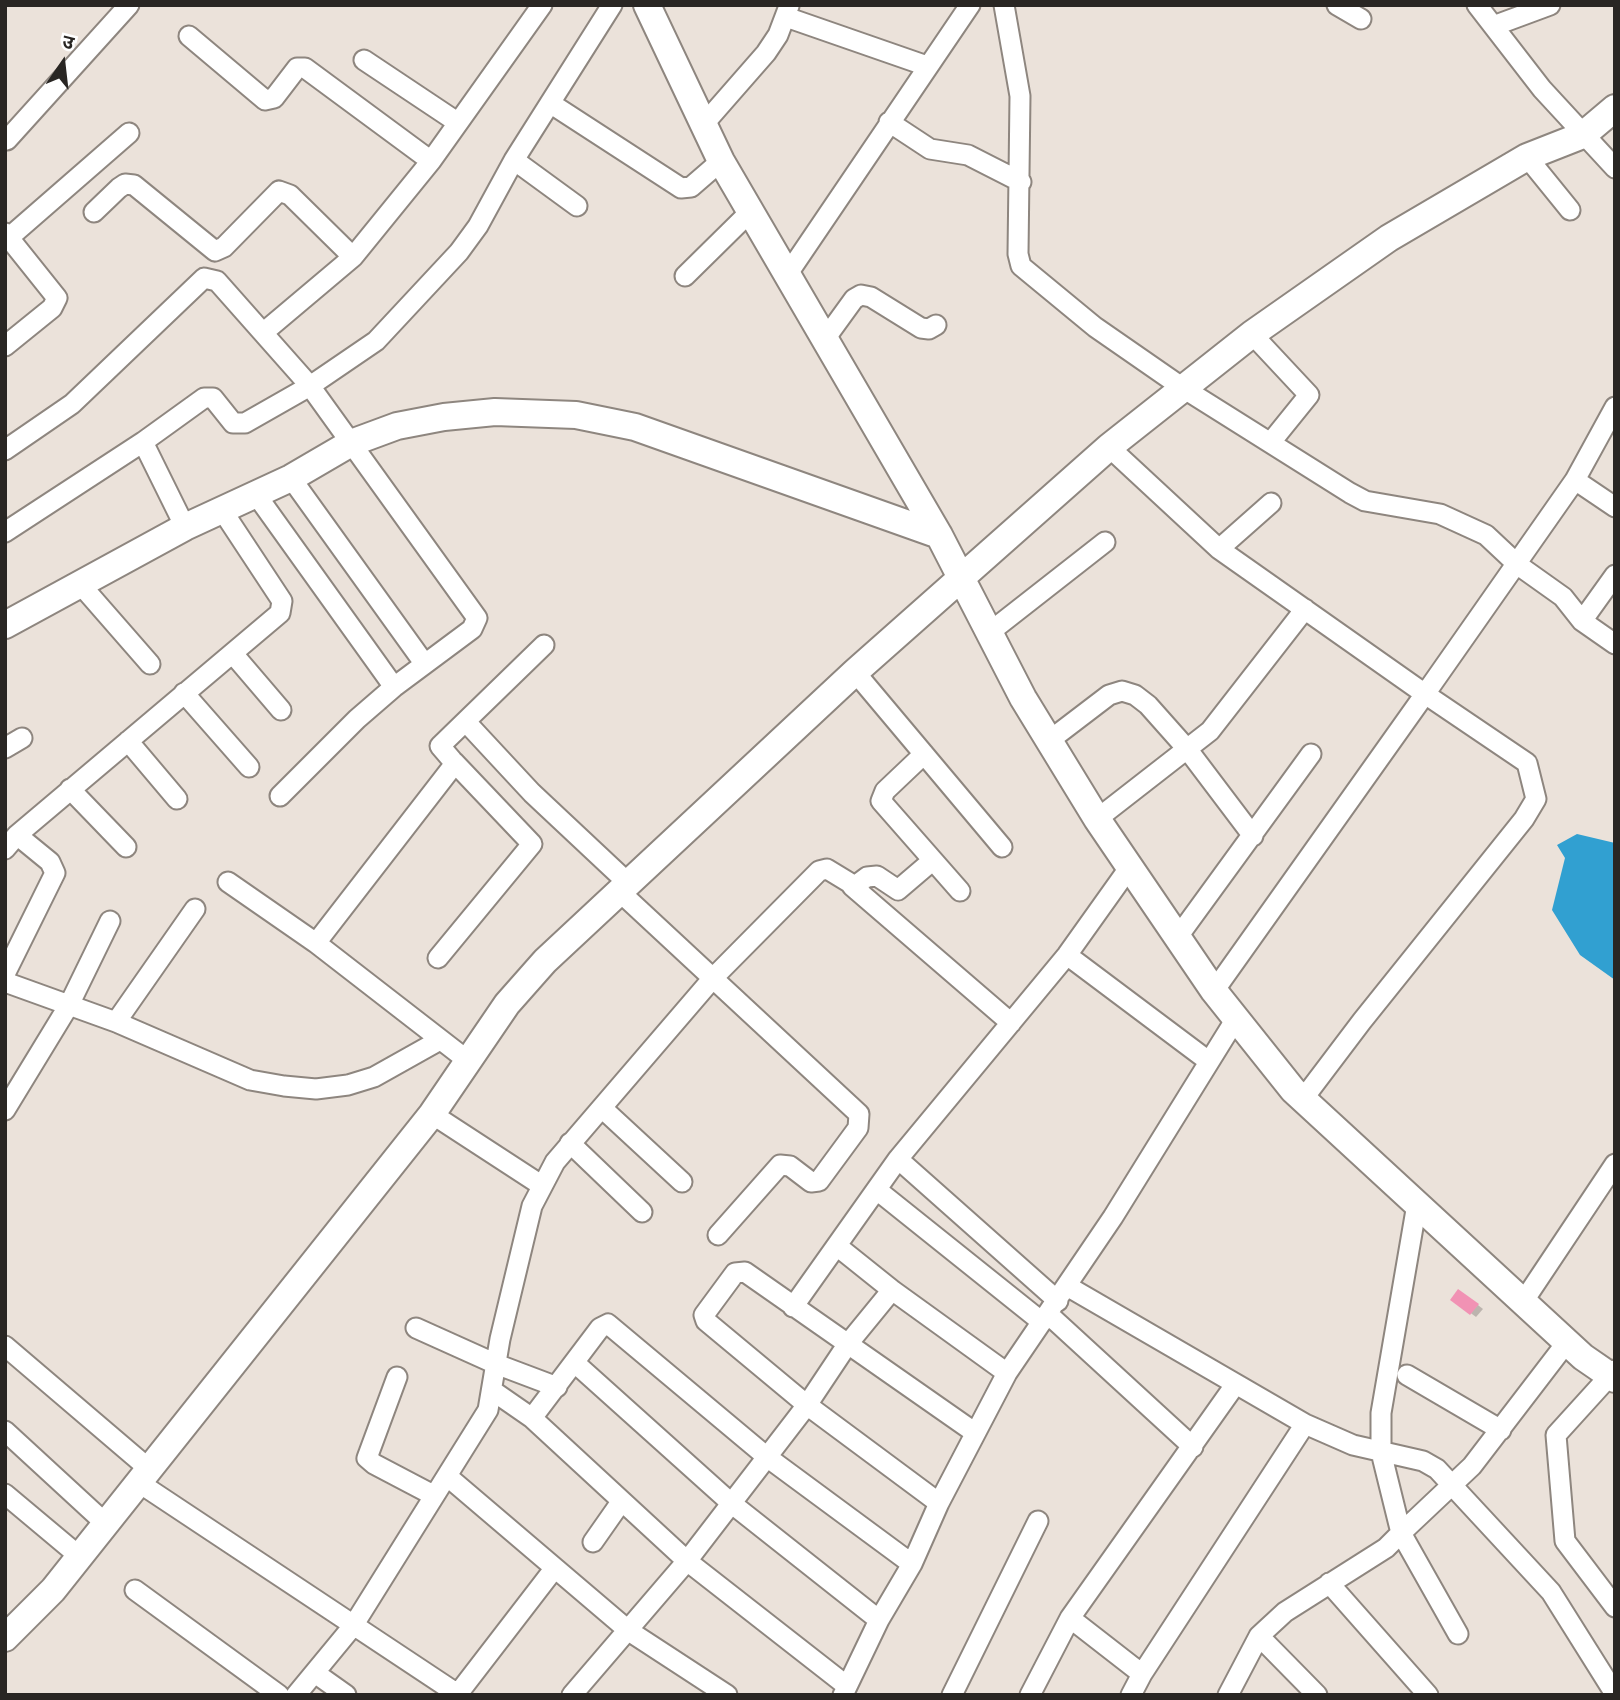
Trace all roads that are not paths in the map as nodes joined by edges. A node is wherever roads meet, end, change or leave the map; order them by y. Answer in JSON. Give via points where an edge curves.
{"nodes":[{"id":1,"x":542,"y":5,"type":"edge"},
{"id":2,"x":612,"y":5,"type":"edge"},
{"id":3,"x":648,"y":5,"type":"edge"},
{"id":4,"x":970,"y":5,"type":"edge"},
{"id":5,"x":1004,"y":5,"type":"edge"},
{"id":6,"x":1338,"y":5,"type":"edge"},
{"id":7,"x":1477,"y":5,"type":"edge"},
{"id":8,"x":1550,"y":5,"type":"edge"},
{"id":9,"x":121,"y":8,"type":"edge"},
{"id":10,"x":787,"y":11,"type":"edge"},
{"id":11,"x":1361,"y":19,"type":"dead end"},
{"id":12,"x":1496,"y":25,"type":"junction"},
{"id":13,"x":189,"y":36,"type":"dead end"},
{"id":14,"x":364,"y":60,"type":"dead end"},
{"id":15,"x":927,"y":66,"type":"junction"},
{"id":16,"x":550,"y":103,"type":"junction"},
{"id":17,"x":1615,"y":108,"type":"edge"},
{"id":18,"x":457,"y":122,"type":"junction"},
{"id":19,"x":888,"y":122,"type":"junction"},
{"id":20,"x":704,"y":125,"type":"junction"},
{"id":21,"x":129,"y":133,"type":"dead end"},
{"id":22,"x":1583,"y":135,"type":"junction"},
{"id":23,"x":7,"y":140,"type":"dead end"},
{"id":24,"x":1527,"y":158,"type":"junction"},
{"id":25,"x":514,"y":160,"type":"junction"},
{"id":26,"x":431,"y":161,"type":"junction"},
{"id":27,"x":721,"y":161,"type":"junction"},
{"id":28,"x":1615,"y":168,"type":"edge"},
{"id":29,"x":1021,"y":182,"type":"junction"},
{"id":30,"x":577,"y":205,"type":"dead end"},
{"id":31,"x":752,"y":210,"type":"junction"},
{"id":32,"x":1570,"y":210,"type":"dead end"},
{"id":33,"x":94,"y":212,"type":"dead end"},
{"id":34,"x":7,"y":237,"type":"edge"},
{"id":35,"x":353,"y":257,"type":"junction"},
{"id":36,"x":787,"y":275,"type":"junction"},
{"id":37,"x":685,"y":276,"type":"dead end"},
{"id":38,"x":936,"y":325,"type":"dead end"},
{"id":39,"x":264,"y":332,"type":"junction"},
{"id":40,"x":1252,"y":334,"type":"junction"},
{"id":41,"x":825,"y":339,"type":"junction"},
{"id":42,"x":5,"y":346,"type":"edge"},
{"id":43,"x":310,"y":386,"type":"junction"},
{"id":44,"x":1183,"y":388,"type":"junction"},
{"id":45,"x":1615,"y":407,"type":"edge"},
{"id":46,"x":143,"y":442,"type":"junction"},
{"id":47,"x":1271,"y":442,"type":"junction"},
{"id":48,"x":352,"y":443,"type":"junction"},
{"id":49,"x":1109,"y":447,"type":"junction"},
{"id":50,"x":5,"y":450,"type":"edge"},
{"id":51,"x":291,"y":478,"type":"junction"},
{"id":52,"x":1575,"y":480,"type":"junction"},
{"id":53,"x":256,"y":493,"type":"junction"},
{"id":54,"x":1271,"y":503,"type":"dead end"},
{"id":55,"x":1615,"y":507,"type":"edge"},
{"id":56,"x":222,"y":510,"type":"junction"},
{"id":57,"x":185,"y":527,"type":"junction"},
{"id":58,"x":5,"y":532,"type":"edge"},
{"id":59,"x":939,"y":535,"type":"junction"},
{"id":60,"x":1105,"y":542,"type":"dead end"},
{"id":61,"x":1219,"y":549,"type":"junction"},
{"id":62,"x":1518,"y":565,"type":"junction"},
{"id":63,"x":1615,"y":575,"type":"edge"},
{"id":64,"x":960,"y":578,"type":"junction"},
{"id":65,"x":81,"y":585,"type":"junction"},
{"id":66,"x":1305,"y":609,"type":"junction"},
{"id":67,"x":1582,"y":621,"type":"junction"},
{"id":68,"x":5,"y":625,"type":"edge"},
{"id":69,"x":990,"y":632,"type":"junction"},
{"id":70,"x":1615,"y":644,"type":"edge"},
{"id":71,"x":544,"y":645,"type":"dead end"},
{"id":72,"x":234,"y":655,"type":"junction"},
{"id":73,"x":424,"y":663,"type":"junction"},
{"id":74,"x":150,"y":664,"type":"dead end"},
{"id":75,"x":855,"y":672,"type":"junction"},
{"id":76,"x":394,"y":687,"type":"junction"},
{"id":77,"x":184,"y":692,"type":"junction"},
{"id":78,"x":1425,"y":694,"type":"junction"},
{"id":79,"x":281,"y":710,"type":"dead end"},
{"id":80,"x":466,"y":722,"type":"junction"},
{"id":81,"x":1050,"y":740,"type":"junction"},
{"id":82,"x":128,"y":741,"type":"junction"},
{"id":83,"x":1188,"y":750,"type":"junction"},
{"id":84,"x":924,"y":754,"type":"junction"},
{"id":85,"x":1311,"y":754,"type":"dead end"},
{"id":86,"x":454,"y":762,"type":"junction"},
{"id":87,"x":249,"y":767,"type":"dead end"},
{"id":88,"x":70,"y":789,"type":"junction"},
{"id":89,"x":280,"y":796,"type":"dead end"},
{"id":90,"x":177,"y":799,"type":"dead end"},
{"id":91,"x":1097,"y":818,"type":"junction"},
{"id":92,"x":1254,"y":836,"type":"junction"},
{"id":93,"x":11,"y":842,"type":"edge"},
{"id":94,"x":1002,"y":847,"type":"dead end"},
{"id":95,"x":126,"y":848,"type":"dead end"},
{"id":96,"x":932,"y":861,"type":"junction"},
{"id":97,"x":1129,"y":868,"type":"junction"},
{"id":98,"x":228,"y":882,"type":"dead end"},
{"id":99,"x":852,"y":886,"type":"junction"},
{"id":100,"x":624,"y":887,"type":"junction"},
{"id":101,"x":960,"y":891,"type":"dead end"},
{"id":102,"x":195,"y":909,"type":"dead end"},
{"id":103,"x":110,"y":921,"type":"dead end"},
{"id":104,"x":1177,"y":938,"type":"junction"},
{"id":105,"x":316,"y":943,"type":"junction"},
{"id":106,"x":1067,"y":954,"type":"junction"},
{"id":107,"x":438,"y":958,"type":"dead end"},
{"id":108,"x":5,"y":974,"type":"edge"},
{"id":109,"x":713,"y":978,"type":"junction"},
{"id":110,"x":5,"y":982,"type":"edge"},
{"id":111,"x":1214,"y":991,"type":"junction"},
{"id":112,"x":69,"y":1005,"type":"junction"},
{"id":113,"x":1237,"y":1017,"type":"junction"},
{"id":114,"x":116,"y":1022,"type":"junction"},
{"id":115,"x":1011,"y":1023,"type":"junction"},
{"id":116,"x":440,"y":1040,"type":"junction"},
{"id":117,"x":467,"y":1060,"type":"junction"},
{"id":118,"x":1207,"y":1060,"type":"junction"},
{"id":119,"x":1303,"y":1099,"type":"junction"},
{"id":120,"x":602,"y":1108,"type":"junction"},
{"id":121,"x":5,"y":1110,"type":"edge"},
{"id":122,"x":432,"y":1114,"type":"junction"},
{"id":123,"x":570,"y":1143,"type":"junction"},
{"id":124,"x":898,"y":1158,"type":"junction"},
{"id":125,"x":1615,"y":1164,"type":"edge"},
{"id":126,"x":682,"y":1182,"type":"dead end"},
{"id":127,"x":541,"y":1185,"type":"junction"},
{"id":128,"x":877,"y":1190,"type":"junction"},
{"id":129,"x":1417,"y":1204,"type":"junction"},
{"id":130,"x":642,"y":1212,"type":"dead end"},
{"id":131,"x":718,"y":1234,"type":"dead end"},
{"id":132,"x":837,"y":1246,"type":"junction"},
{"id":133,"x":892,"y":1290,"type":"junction"},
{"id":134,"x":1523,"y":1302,"type":"junction"},
{"id":135,"x":1054,"y":1306,"type":"junction"},
{"id":136,"x":793,"y":1307,"type":"junction"},
{"id":137,"x":416,"y":1328,"type":"dead end"},
{"id":138,"x":1567,"y":1342,"type":"junction"},
{"id":139,"x":847,"y":1345,"type":"junction"},
{"id":140,"x":6,"y":1348,"type":"edge"},
{"id":141,"x":575,"y":1363,"type":"junction"},
{"id":142,"x":496,"y":1364,"type":"junction"},
{"id":143,"x":1007,"y":1373,"type":"junction"},
{"id":144,"x":1407,"y":1375,"type":"dead end"},
{"id":145,"x":1613,"y":1375,"type":"edge"},
{"id":146,"x":397,"y":1377,"type":"dead end"},
{"id":147,"x":1235,"y":1385,"type":"junction"},
{"id":148,"x":557,"y":1387,"type":"junction"},
{"id":149,"x":493,"y":1391,"type":"junction"},
{"id":150,"x":807,"y":1405,"type":"junction"},
{"id":151,"x":532,"y":1418,"type":"junction"},
{"id":152,"x":1305,"y":1424,"type":"junction"},
{"id":153,"x":1501,"y":1430,"type":"junction"},
{"id":154,"x":5,"y":1431,"type":"edge"},
{"id":155,"x":974,"y":1433,"type":"junction"},
{"id":156,"x":1193,"y":1447,"type":"junction"},
{"id":157,"x":1381,"y":1452,"type":"junction"},
{"id":158,"x":767,"y":1457,"type":"junction"},
{"id":159,"x":143,"y":1475,"type":"junction"},
{"id":160,"x":447,"y":1476,"type":"junction"},
{"id":161,"x":1455,"y":1485,"type":"junction"},
{"id":162,"x":5,"y":1494,"type":"edge"},
{"id":163,"x":433,"y":1495,"type":"junction"},
{"id":164,"x":621,"y":1502,"type":"junction"},
{"id":165,"x":731,"y":1503,"type":"junction"},
{"id":166,"x":939,"y":1503,"type":"junction"},
{"id":167,"x":1038,"y":1521,"type":"dead end"},
{"id":168,"x":105,"y":1523,"type":"junction"},
{"id":169,"x":1401,"y":1533,"type":"junction"},
{"id":170,"x":593,"y":1542,"type":"dead end"},
{"id":171,"x":79,"y":1556,"type":"junction"},
{"id":172,"x":687,"y":1561,"type":"junction"},
{"id":173,"x":912,"y":1564,"type":"junction"},
{"id":174,"x":554,"y":1569,"type":"junction"},
{"id":175,"x":1329,"y":1583,"type":"junction"},
{"id":176,"x":135,"y":1590,"type":"dead end"},
{"id":177,"x":1615,"y":1607,"type":"edge"},
{"id":178,"x":1070,"y":1618,"type":"junction"},
{"id":179,"x":879,"y":1620,"type":"junction"},
{"id":180,"x":353,"y":1626,"type":"junction"},
{"id":181,"x":629,"y":1631,"type":"junction"},
{"id":182,"x":1458,"y":1634,"type":"dead end"},
{"id":183,"x":1259,"y":1636,"type":"junction"},
{"id":184,"x":5,"y":1637,"type":"edge"},
{"id":185,"x":315,"y":1673,"type":"junction"},
{"id":186,"x":1142,"y":1674,"type":"junction"},
{"id":187,"x":845,"y":1690,"type":"edge"},
{"id":188,"x":458,"y":1694,"type":"edge"},
{"id":189,"x":1615,"y":1694,"type":"edge"},
{"id":190,"x":279,"y":1695,"type":"edge"},
{"id":191,"x":296,"y":1695,"type":"edge"},
{"id":192,"x":346,"y":1695,"type":"edge"},
{"id":193,"x":572,"y":1695,"type":"edge"},
{"id":194,"x":727,"y":1695,"type":"edge"},
{"id":195,"x":951,"y":1695,"type":"edge"},
{"id":196,"x":1031,"y":1695,"type":"edge"},
{"id":197,"x":1131,"y":1695,"type":"edge"},
{"id":198,"x":1228,"y":1695,"type":"edge"},
{"id":199,"x":1317,"y":1695,"type":"edge"},
{"id":200,"x":1427,"y":1695,"type":"edge"}],
"edges":[{"from":1,"to":18,"type":"street"},
{"from":2,"to":16,"type":"street"},
{"from":3,"to":20,"type":"street"},
{"from":4,"to":15,"type":"street"},
{"from":5,"to":29,"type":"street","via":[[1020,96]]},
{"from":6,"to":11,"type":"street"},
{"from":7,"to":12,"type":"street"},
{"from":8,"to":12,"type":"street"},
{"from":9,"to":23,"type":"street"},
{"from":10,"to":15,"type":"street"},
{"from":10,"to":20,"type":"street","via":[[760,61]]},
{"from":12,"to":22,"type":"street","via":[[1542,89]]},
{"from":13,"to":26,"type":"street","via":[[265,100],[274,99],[297,68],[305,68]]},
{"from":14,"to":18,"type":"street"},
{"from":15,"to":19,"type":"street"},
{"from":16,"to":25,"type":"street"},
{"from":16,"to":27,"type":"street","via":[[681,188],[691,187]]},
{"from":17,"to":22,"type":"street"},
{"from":18,"to":26,"type":"street"},
{"from":19,"to":29,"type":"street","via":[[930,149],[968,155]]},
{"from":19,"to":36,"type":"street"},
{"from":20,"to":27,"type":"street"},
{"from":21,"to":34,"type":"street"},
{"from":22,"to":24,"type":"street"},
{"from":22,"to":28,"type":"street"},
{"from":24,"to":32,"type":"street"},
{"from":24,"to":40,"type":"street","via":[[1389,238]]},
{"from":25,"to":30,"type":"street"},
{"from":25,"to":43,"type":"street","via":[[472,235],[401,317],[376,341]]},
{"from":26,"to":35,"type":"street"},
{"from":27,"to":31,"type":"street"},
{"from":29,"to":44,"type":"street","via":[[1021,266],[1095,327]]},
{"from":31,"to":36,"type":"street"},
{"from":31,"to":37,"type":"street"},
{"from":33,"to":35,"type":"street","via":[[119,188],[134,185],[215,251],[279,191],[290,195]]},
{"from":34,"to":42,"type":"street","via":[[57,298],[52,308]]},
{"from":35,"to":39,"type":"street"},
{"from":36,"to":41,"type":"street"},
{"from":38,"to":41,"type":"street","via":[[921,328],[861,295]]},
{"from":39,"to":43,"type":"street"},
{"from":39,"to":50,"type":"street","via":[[217,281],[204,278],[72,404]]},
{"from":40,"to":44,"type":"street"},
{"from":40,"to":47,"type":"street","via":[[1309,395]]},
{"from":41,"to":59,"type":"street"},
{"from":43,"to":46,"type":"street","via":[[239,425],[229,420],[214,398],[204,398]]},
{"from":43,"to":48,"type":"street"},
{"from":44,"to":47,"type":"street"},
{"from":44,"to":49,"type":"street"},
{"from":45,"to":52,"type":"street"},
{"from":46,"to":57,"type":"street"},
{"from":46,"to":58,"type":"street"},
{"from":47,"to":62,"type":"street","via":[[1365,501],[1464,522],[1486,535]]},
{"from":48,"to":51,"type":"street"},
{"from":48,"to":59,"type":"street","via":[[397,426],[444,417],[495,412],[576,415],[635,427]]},
{"from":48,"to":73,"type":"street","via":[[477,618],[472,629]]},
{"from":49,"to":61,"type":"street"},
{"from":49,"to":64,"type":"street"},
{"from":51,"to":53,"type":"street"},
{"from":51,"to":73,"type":"street"},
{"from":52,"to":55,"type":"street"},
{"from":52,"to":62,"type":"street"},
{"from":53,"to":56,"type":"street"},
{"from":53,"to":76,"type":"street"},
{"from":54,"to":61,"type":"street"},
{"from":56,"to":57,"type":"street"},
{"from":56,"to":72,"type":"street","via":[[283,605]]},
{"from":57,"to":65,"type":"street"},
{"from":59,"to":64,"type":"street"},
{"from":60,"to":69,"type":"street"},
{"from":61,"to":66,"type":"street"},
{"from":62,"to":67,"type":"street","via":[[1563,597]]},
{"from":62,"to":78,"type":"street"},
{"from":63,"to":67,"type":"street"},
{"from":64,"to":69,"type":"street"},
{"from":64,"to":75,"type":"street"},
{"from":65,"to":68,"type":"street"},
{"from":65,"to":74,"type":"street"},
{"from":66,"to":78,"type":"street"},
{"from":66,"to":83,"type":"street","via":[[1238,698]]},
{"from":67,"to":70,"type":"street"},
{"from":69,"to":81,"type":"street"},
{"from":71,"to":80,"type":"street"},
{"from":72,"to":77,"type":"street"},
{"from":72,"to":79,"type":"street"},
{"from":73,"to":76,"type":"street"},
{"from":75,"to":84,"type":"street"},
{"from":75,"to":100,"type":"street"},
{"from":76,"to":89,"type":"street"},
{"from":77,"to":82,"type":"street"},
{"from":77,"to":87,"type":"street"},
{"from":78,"to":111,"type":"street"},
{"from":78,"to":119,"type":"street","via":[[1527,763],[1536,799]]},
{"from":80,"to":86,"type":"street","via":[[440,748]]},
{"from":80,"to":100,"type":"street"},
{"from":81,"to":83,"type":"street","via":[[1109,695],[1122,691],[1148,705]]},
{"from":81,"to":91,"type":"street"},
{"from":82,"to":88,"type":"street"},
{"from":82,"to":90,"type":"street"},
{"from":83,"to":91,"type":"street"},
{"from":83,"to":92,"type":"street"},
{"from":84,"to":94,"type":"street"},
{"from":84,"to":96,"type":"street","via":[[881,801]]},
{"from":85,"to":92,"type":"street"},
{"from":86,"to":105,"type":"street"},
{"from":86,"to":107,"type":"street","via":[[532,844]]},
{"from":88,"to":93,"type":"street"},
{"from":88,"to":95,"type":"street"},
{"from":91,"to":97,"type":"street"},
{"from":92,"to":104,"type":"street"},
{"from":93,"to":108,"type":"street","via":[[50,862],[55,873]]},
{"from":96,"to":99,"type":"street","via":[[898,890],[873,876]]},
{"from":96,"to":101,"type":"street"},
{"from":97,"to":104,"type":"street"},
{"from":97,"to":106,"type":"street"},
{"from":98,"to":105,"type":"street"},
{"from":99,"to":109,"type":"street","via":[[830,870],[819,871]]},
{"from":99,"to":115,"type":"street"},
{"from":100,"to":109,"type":"street"},
{"from":100,"to":117,"type":"street","via":[[545,961]]},
{"from":102,"to":114,"type":"street"},
{"from":103,"to":112,"type":"street"},
{"from":104,"to":111,"type":"street"},
{"from":105,"to":116,"type":"street"},
{"from":106,"to":115,"type":"street"},
{"from":106,"to":118,"type":"street"},
{"from":109,"to":120,"type":"street"},
{"from":109,"to":131,"type":"street","via":[[855,1109],[860,1121],[819,1181],[811,1182],[790,1166],[780,1165]]},
{"from":110,"to":112,"type":"street"},
{"from":111,"to":113,"type":"street"},
{"from":112,"to":114,"type":"street"},
{"from":112,"to":121,"type":"street"},
{"from":113,"to":118,"type":"street"},
{"from":113,"to":119,"type":"street"},
{"from":114,"to":116,"type":"street","via":[[250,1080],[316,1089],[374,1077]]},
{"from":115,"to":124,"type":"street"},
{"from":116,"to":117,"type":"street"},
{"from":117,"to":122,"type":"street"},
{"from":118,"to":135,"type":"street"},
{"from":119,"to":129,"type":"street"},
{"from":120,"to":123,"type":"street"},
{"from":120,"to":126,"type":"street"},
{"from":122,"to":127,"type":"street"},
{"from":122,"to":159,"type":"street"},
{"from":123,"to":127,"type":"street"},
{"from":123,"to":130,"type":"street"},
{"from":124,"to":128,"type":"street"},
{"from":124,"to":135,"type":"street"},
{"from":125,"to":134,"type":"street"},
{"from":127,"to":142,"type":"street","via":[[523,1240]]},
{"from":128,"to":132,"type":"street"},
{"from":128,"to":135,"type":"street"},
{"from":129,"to":134,"type":"street"},
{"from":129,"to":157,"type":"street","via":[[1381,1413]]},
{"from":132,"to":133,"type":"street"},
{"from":132,"to":136,"type":"street"},
{"from":133,"to":139,"type":"street"},
{"from":133,"to":143,"type":"street"},
{"from":134,"to":138,"type":"street"},
{"from":135,"to":143,"type":"street"},
{"from":135,"to":147,"type":"street"},
{"from":135,"to":156,"type":"street"},
{"from":136,"to":139,"type":"street"},
{"from":136,"to":150,"type":"street","via":[[738,1270],[704,1318]]},
{"from":137,"to":142,"type":"street"},
{"from":138,"to":145,"type":"street"},
{"from":138,"to":153,"type":"street"},
{"from":139,"to":150,"type":"street"},
{"from":139,"to":155,"type":"street"},
{"from":140,"to":159,"type":"street"},
{"from":141,"to":148,"type":"street"},
{"from":141,"to":158,"type":"street","via":[[600,1328],[613,1326]]},
{"from":141,"to":165,"type":"street"},
{"from":142,"to":148,"type":"street"},
{"from":142,"to":149,"type":"street"},
{"from":143,"to":155,"type":"street"},
{"from":144,"to":153,"type":"street"},
{"from":145,"to":177,"type":"street","via":[[1556,1435],[1565,1541]]},
{"from":146,"to":163,"type":"street","via":[[367,1458]]},
{"from":147,"to":152,"type":"street"},
{"from":147,"to":156,"type":"street"},
{"from":148,"to":151,"type":"street"},
{"from":149,"to":151,"type":"street"},
{"from":149,"to":160,"type":"street","via":[[479,1426]]},
{"from":150,"to":158,"type":"street"},
{"from":150,"to":166,"type":"street"},
{"from":151,"to":164,"type":"street"},
{"from":152,"to":157,"type":"street"},
{"from":152,"to":186,"type":"street"},
{"from":153,"to":161,"type":"street"},
{"from":154,"to":168,"type":"street"},
{"from":155,"to":166,"type":"street"},
{"from":156,"to":178,"type":"street"},
{"from":157,"to":161,"type":"street","via":[[1423,1461]]},
{"from":157,"to":169,"type":"street"},
{"from":158,"to":165,"type":"street"},
{"from":158,"to":173,"type":"street"},
{"from":159,"to":168,"type":"street"},
{"from":159,"to":180,"type":"street"},
{"from":160,"to":163,"type":"street"},
{"from":160,"to":174,"type":"street"},
{"from":161,"to":169,"type":"street"},
{"from":161,"to":189,"type":"street","via":[[1551,1592]]},
{"from":162,"to":171,"type":"street"},
{"from":163,"to":180,"type":"street"},
{"from":164,"to":170,"type":"street"},
{"from":164,"to":172,"type":"street"},
{"from":165,"to":172,"type":"street"},
{"from":165,"to":179,"type":"street"},
{"from":166,"to":173,"type":"street"},
{"from":167,"to":195,"type":"street"},
{"from":168,"to":171,"type":"street"},
{"from":169,"to":175,"type":"street","via":[[1386,1548]]},
{"from":169,"to":182,"type":"street"},
{"from":171,"to":184,"type":"street"},
{"from":172,"to":181,"type":"street"},
{"from":172,"to":187,"type":"street"},
{"from":173,"to":179,"type":"street"},
{"from":174,"to":181,"type":"street"},
{"from":174,"to":188,"type":"street"},
{"from":175,"to":183,"type":"street"},
{"from":175,"to":200,"type":"street"},
{"from":176,"to":190,"type":"street"},
{"from":178,"to":186,"type":"street"},
{"from":178,"to":196,"type":"street"},
{"from":179,"to":187,"type":"street"},
{"from":180,"to":185,"type":"street"},
{"from":180,"to":188,"type":"street"},
{"from":181,"to":193,"type":"street"},
{"from":181,"to":194,"type":"street"},
{"from":183,"to":198,"type":"street"},
{"from":183,"to":199,"type":"street"},
{"from":185,"to":191,"type":"street"},
{"from":185,"to":192,"type":"street"},
{"from":186,"to":197,"type":"street"}]}
